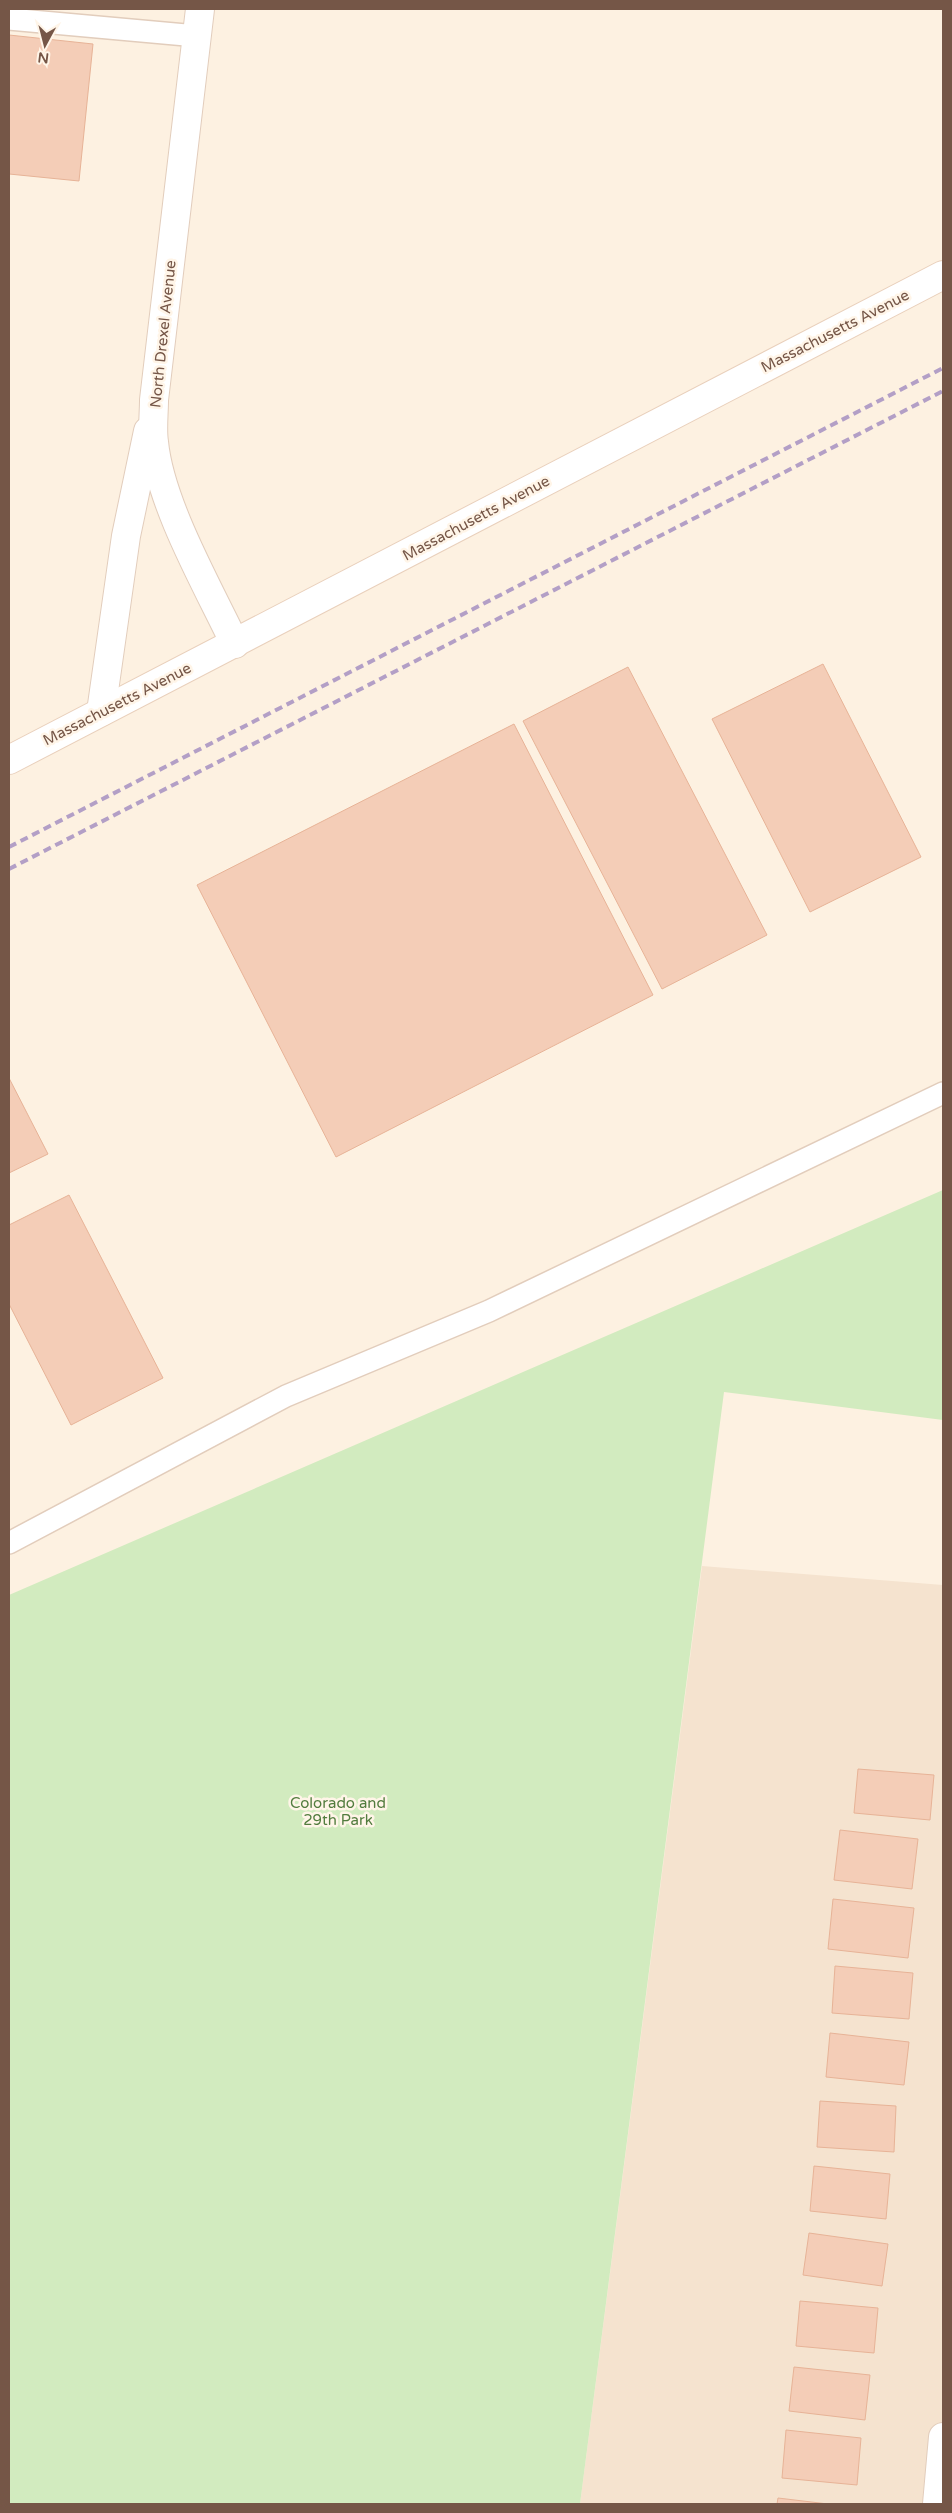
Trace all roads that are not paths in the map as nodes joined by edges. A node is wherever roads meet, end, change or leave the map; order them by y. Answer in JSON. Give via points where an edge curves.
{"nodes":[{"id":1,"x":200,"y":9,"type":"edge"},
{"id":2,"x":9,"y":19,"type":"edge"},
{"id":3,"x":197,"y":36,"type":"junction"},
{"id":4,"x":943,"y":275,"type":"edge"},
{"id":5,"x":154,"y":400,"type":"junction"},
{"id":6,"x":235,"y":644,"type":"junction"},
{"id":7,"x":101,"y":712,"type":"junction"},
{"id":8,"x":9,"y":760,"type":"edge"},
{"id":9,"x":943,"y":1093,"type":"edge"},
{"id":10,"x":9,"y":1543,"type":"edge"},
{"id":11,"x":943,"y":2437,"type":"edge"},
{"id":12,"x":937,"y":2504,"type":"edge"}],
"edges":[{"from":1,"to":3,"type":"main road","name":"North Drexel Avenue"},
{"from":2,"to":3,"type":"lane"},
{"from":3,"to":5,"type":"main road","name":"North Drexel Avenue"},
{"from":4,"to":6,"type":"main road","name":"Massachusetts Avenue"},
{"from":5,"to":6,"type":"main road","name":"North Drexel Avenue","via":[[154,443],[166,493]]},
{"from":5,"to":7,"type":"main road","via":[[126,536]]},
{"from":6,"to":7,"type":"main road","name":"Massachusetts Avenue"},
{"from":7,"to":8,"type":"main road","name":"Massachusetts Avenue"},
{"from":9,"to":10,"type":"lane","via":[[489,1311],[286,1396]]},
{"from":11,"to":12,"type":"main road"}]}
